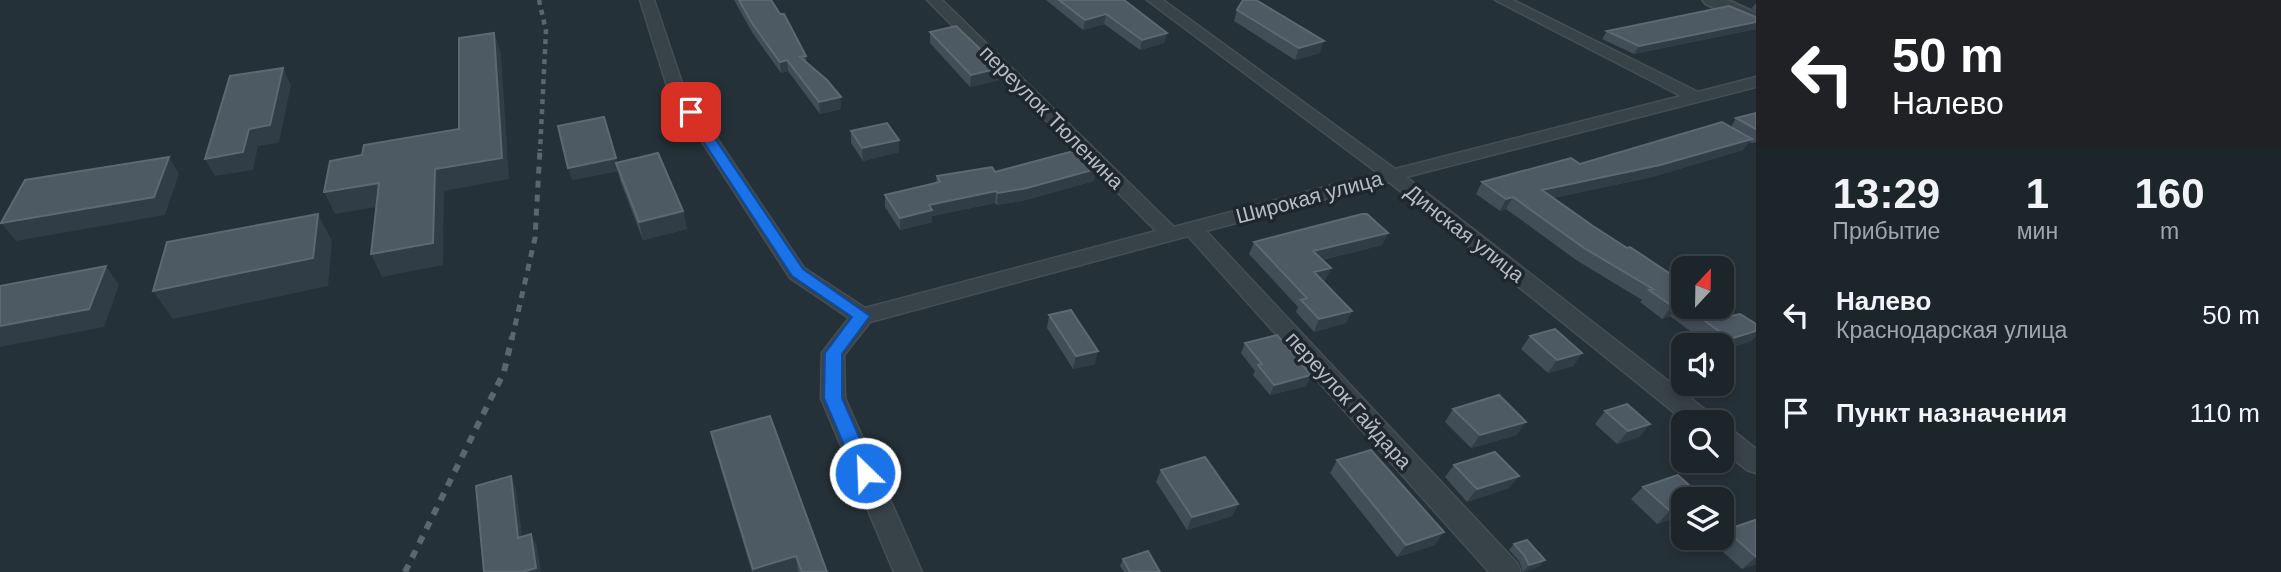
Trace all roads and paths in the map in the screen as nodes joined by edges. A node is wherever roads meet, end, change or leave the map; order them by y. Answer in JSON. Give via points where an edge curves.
{"nodes":[{"id":1,"x":647,"y":0,"type":"edge"},
{"id":2,"x":934,"y":0,"type":"edge"},
{"id":3,"x":1154,"y":0,"type":"edge"},
{"id":4,"x":1502,"y":0,"type":"edge"},
{"id":5,"x":1712,"y":0,"type":"edge"},
{"id":6,"x":1756,"y":20,"type":"edge"},
{"id":7,"x":1756,"y":82,"type":"edge"},
{"id":8,"x":1696,"y":97,"type":"junction"},
{"id":9,"x":1392,"y":175,"type":"junction"},
{"id":10,"x":1181,"y":232,"type":"junction"},
{"id":11,"x":862,"y":316,"type":"junction"},
{"id":12,"x":1688,"y":410,"type":"edge"},
{"id":13,"x":1734,"y":446,"type":"edge"},
{"id":14,"x":1756,"y":463,"type":"edge"},
{"id":15,"x":908,"y":572,"type":"edge"},
{"id":16,"x":1507,"y":572,"type":"edge"}],
"edges":[{"from":1,"to":11,"type":"street","via":[[676,89],[797,273]]},
{"from":2,"to":10,"type":"street","name":"переулок Тюленина"},
{"from":3,"to":9,"type":"street","name":"Динская улица"},
{"from":4,"to":8,"type":"street"},
{"from":5,"to":6,"type":"street"},
{"from":7,"to":8,"type":"street","name":"Широкая улица"},
{"from":8,"to":9,"type":"street","name":"Широкая улица"},
{"from":9,"to":10,"type":"street","name":"Широкая улица"},
{"from":9,"to":12,"type":"street","name":"Динская улица"},
{"from":10,"to":11,"type":"street","name":"Широкая улица"},
{"from":10,"to":16,"type":"street","name":"переулок Гайдара"},
{"from":11,"to":15,"type":"street","via":[[833,353],[833,398]]},
{"from":13,"to":14,"type":"street"}]}
